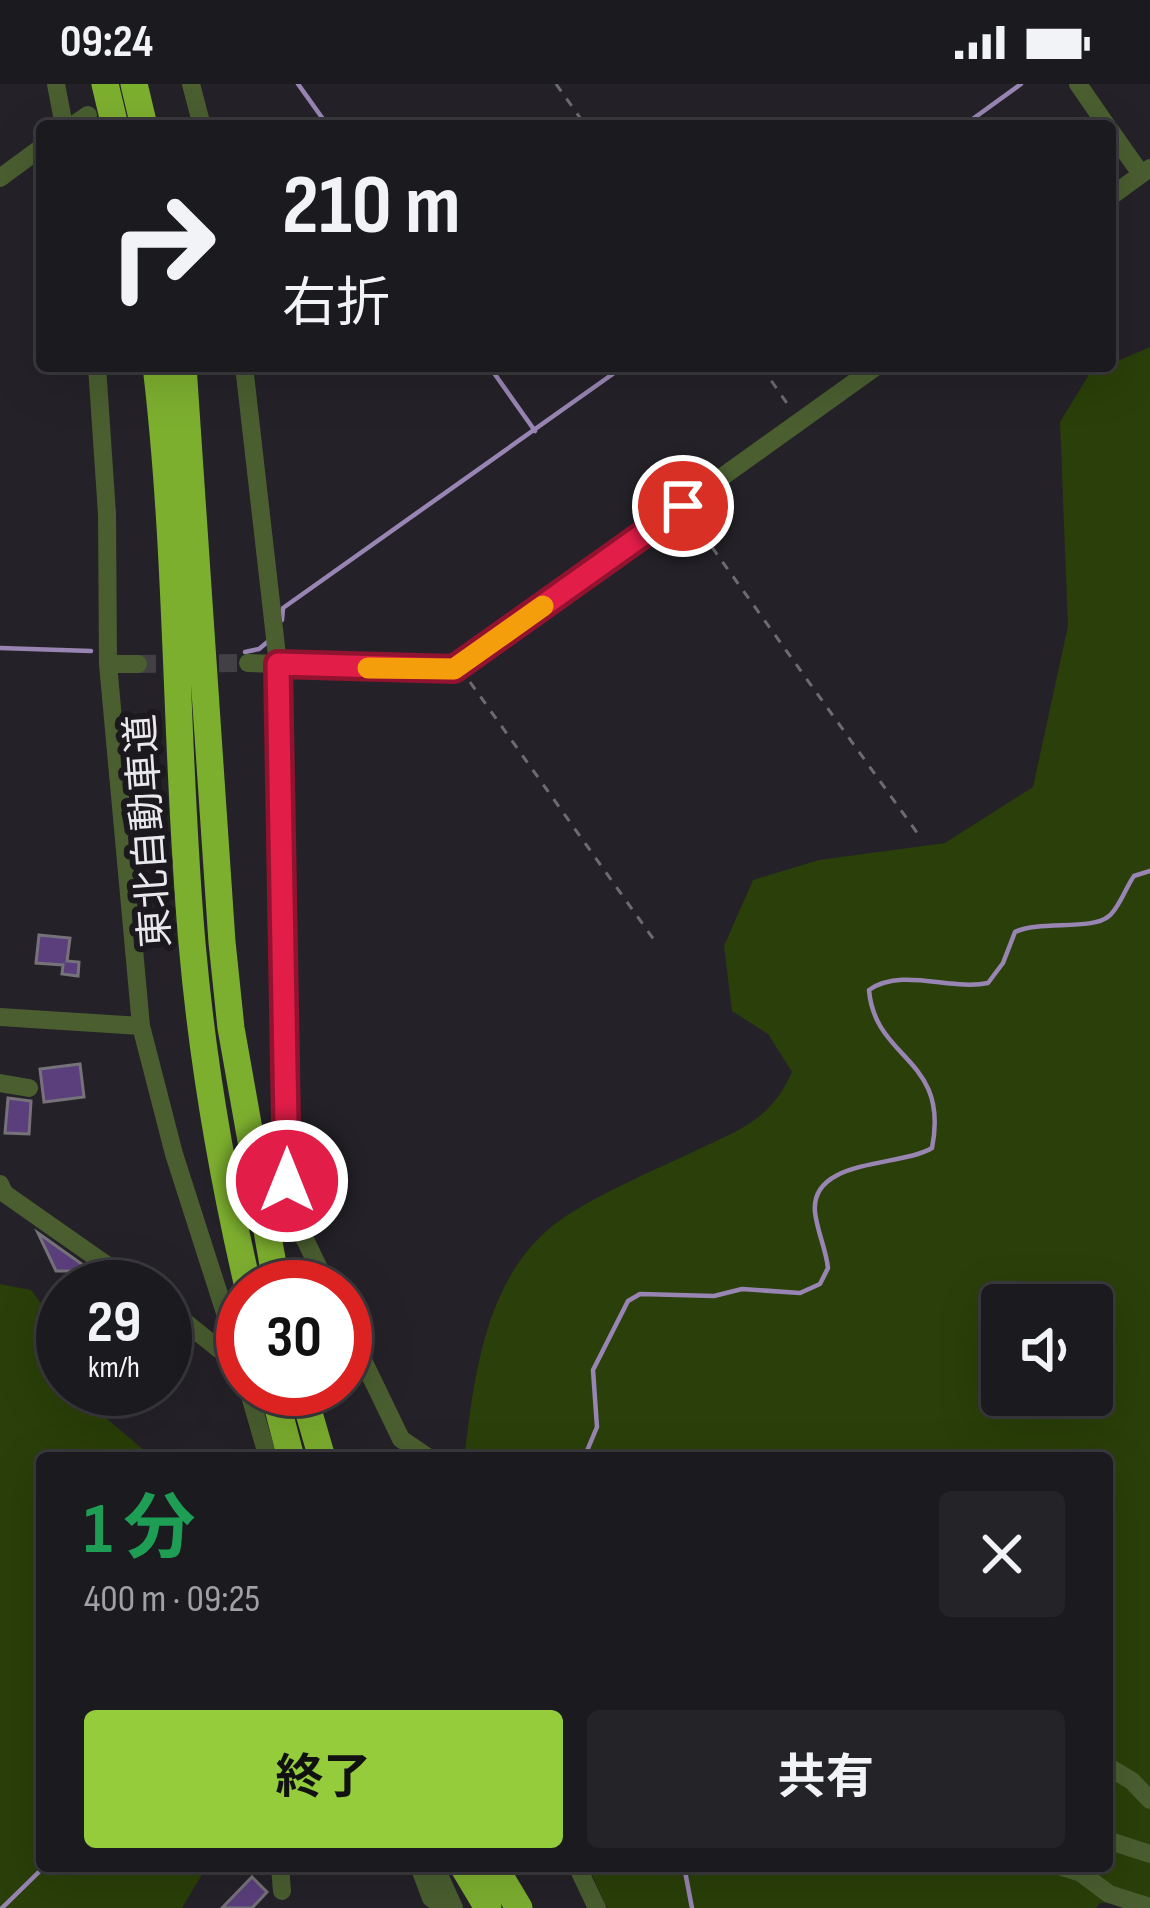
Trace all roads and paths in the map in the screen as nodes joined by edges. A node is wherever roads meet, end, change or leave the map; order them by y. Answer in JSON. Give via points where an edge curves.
{"nodes":[{"id":1,"x":56,"y":84,"type":"edge"},
{"id":2,"x":105,"y":84,"type":"edge"},
{"id":3,"x":134,"y":84,"type":"edge"},
{"id":4,"x":191,"y":84,"type":"edge"},
{"id":5,"x":556,"y":84,"type":"edge"},
{"id":6,"x":1078,"y":84,"type":"edge"},
{"id":7,"x":74,"y":120,"type":"edge"},
{"id":8,"x":114,"y":120,"type":"edge"},
{"id":9,"x":143,"y":120,"type":"edge"},
{"id":10,"x":200,"y":120,"type":"edge"},
{"id":11,"x":582,"y":120,"type":"edge"},
{"id":12,"x":1103,"y":120,"type":"edge"},
{"id":13,"x":1116,"y":136,"type":"edge"},
{"id":14,"x":36,"y":151,"type":"edge"},
{"id":15,"x":1146,"y":171,"type":"edge"},
{"id":16,"x":0,"y":178,"type":"edge"},
{"id":17,"x":1116,"y":193,"type":"edge"},
{"id":18,"x":97,"y":372,"type":"edge"},
{"id":19,"x":156,"y":372,"type":"edge"},
{"id":20,"x":183,"y":372,"type":"edge"},
{"id":21,"x":245,"y":372,"type":"edge"},
{"id":22,"x":765,"y":372,"type":"edge"},
{"id":23,"x":869,"y":372,"type":"edge"},
{"id":24,"x":800,"y":422,"type":"junction"},
{"id":25,"x":683,"y":506,"type":"junction"},
{"id":26,"x":248,"y":663,"type":"tunnel mouth"},
{"id":27,"x":108,"y":664,"type":"junction"},
{"id":28,"x":138,"y":664,"type":"tunnel mouth"},
{"id":29,"x":278,"y":664,"type":"junction"},
{"id":30,"x":459,"y":665,"type":"junction"},
{"id":31,"x":918,"y":834,"type":"dead end"},
{"id":32,"x":657,"y":944,"type":"dead end"},
{"id":33,"x":0,"y":1017,"type":"edge"},
{"id":34,"x":141,"y":1025,"type":"junction"},
{"id":35,"x":0,"y":1083,"type":"edge"},
{"id":36,"x":29,"y":1088,"type":"dead end"},
{"id":37,"x":1,"y":1192,"type":"edge"},
{"id":38,"x":99,"y":1260,"type":"edge"},
{"id":39,"x":243,"y":1260,"type":"edge"},
{"id":40,"x":272,"y":1260,"type":"edge"},
{"id":41,"x":315,"y":1260,"type":"edge"},
{"id":42,"x":216,"y":1283,"type":"edge"},
{"id":43,"x":192,"y":1328,"type":"edge"},
{"id":44,"x":216,"y":1347,"type":"edge"},
{"id":45,"x":372,"y":1378,"type":"edge"},
{"id":46,"x":256,"y":1416,"type":"edge"},
{"id":47,"x":280,"y":1416,"type":"edge"},
{"id":48,"x":310,"y":1416,"type":"edge"},
{"id":49,"x":266,"y":1452,"type":"edge"},
{"id":50,"x":289,"y":1452,"type":"edge"},
{"id":51,"x":320,"y":1452,"type":"edge"},
{"id":52,"x":421,"y":1452,"type":"edge"},
{"id":53,"x":1113,"y":1770,"type":"edge"},
{"id":54,"x":1150,"y":1800,"type":"edge"},
{"id":55,"x":1113,"y":1842,"type":"edge"},
{"id":56,"x":1150,"y":1853,"type":"edge"},
{"id":57,"x":280,"y":1872,"type":"edge"},
{"id":58,"x":421,"y":1872,"type":"edge"},
{"id":59,"x":437,"y":1872,"type":"edge"},
{"id":60,"x":467,"y":1872,"type":"edge"},
{"id":61,"x":498,"y":1872,"type":"edge"},
{"id":62,"x":580,"y":1872,"type":"edge"},
{"id":63,"x":1079,"y":1872,"type":"edge"},
{"id":64,"x":281,"y":1891,"type":"dead end"},
{"id":65,"x":1150,"y":1906,"type":"edge"},
{"id":66,"x":450,"y":1908,"type":"edge"},
{"id":67,"x":488,"y":1908,"type":"edge"},
{"id":68,"x":519,"y":1908,"type":"edge"},
{"id":69,"x":597,"y":1908,"type":"edge"}],
"edges":[{"from":1,"to":7,"type":"street"},
{"from":2,"to":8,"type":"highway"},
{"from":3,"to":9,"type":"highway"},
{"from":4,"to":10,"type":"street"},
{"from":5,"to":11,"type":"path"},
{"from":6,"to":12,"type":"street"},
{"from":13,"to":15,"type":"street"},
{"from":14,"to":16,"type":"street"},
{"from":15,"to":17,"type":"street"},
{"from":18,"to":27,"type":"street"},
{"from":19,"to":39,"type":"highway","name":"東北自動車道","via":[[193,947]]},
{"from":20,"to":40,"type":"highway","name":"東北自動車道","via":[[222,942]]},
{"from":21,"to":29,"type":"street"},
{"from":22,"to":24,"type":"path"},
{"from":23,"to":24,"type":"street"},
{"from":24,"to":25,"type":"street"},
{"from":25,"to":30,"type":"street"},
{"from":25,"to":31,"type":"path"},
{"from":26,"to":29,"type":"street"},
{"from":27,"to":28,"type":"street"},
{"from":27,"to":34,"type":"street"},
{"from":29,"to":30,"type":"street"},
{"from":29,"to":41,"type":"street","via":[[287,1181]]},
{"from":30,"to":32,"type":"path"},
{"from":33,"to":34,"type":"street"},
{"from":34,"to":42,"type":"street"},
{"from":35,"to":36,"type":"street"},
{"from":37,"to":38,"type":"street"},
{"from":43,"to":44,"type":"street"},
{"from":45,"to":52,"type":"street","via":[[401,1438]]},
{"from":46,"to":49,"type":"street"},
{"from":47,"to":50,"type":"highway"},
{"from":48,"to":51,"type":"highway"},
{"from":53,"to":54,"type":"street"},
{"from":55,"to":56,"type":"street"},
{"from":57,"to":64,"type":"street"},
{"from":58,"to":66,"type":"street","via":[[431,1898]]},
{"from":59,"to":66,"type":"street"},
{"from":60,"to":67,"type":"highway"},
{"from":61,"to":68,"type":"highway"},
{"from":62,"to":69,"type":"street"},
{"from":63,"to":65,"type":"street","via":[[1109,1894]]}]}
